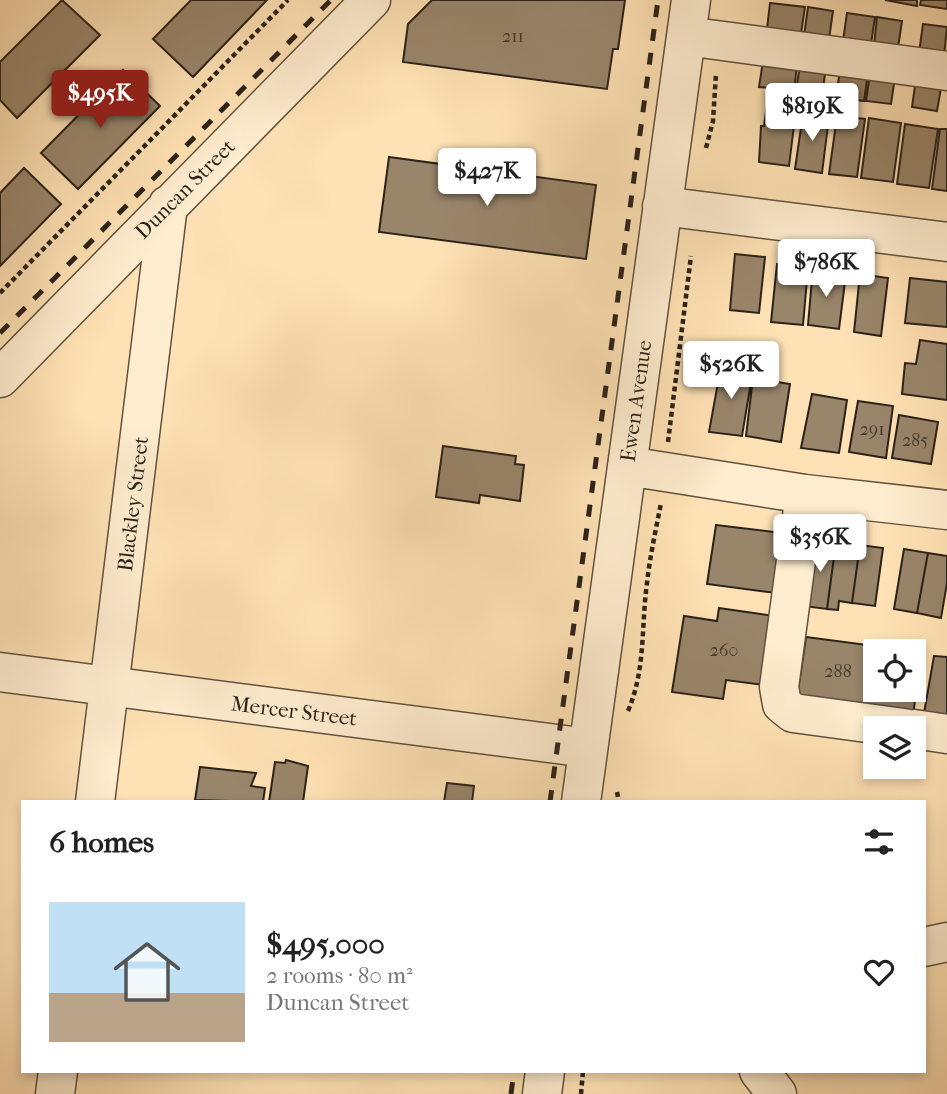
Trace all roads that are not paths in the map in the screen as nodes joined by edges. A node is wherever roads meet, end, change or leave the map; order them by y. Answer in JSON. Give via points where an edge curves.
{"nodes":[{"id":1,"x":371,"y":0,"type":"edge"},
{"id":2,"x":689,"y":18,"type":"edge"},
{"id":3,"x":947,"y":71,"type":"edge"},
{"id":4,"x":168,"y":205,"type":"junction"},
{"id":5,"x":663,"y":206,"type":"junction"},
{"id":6,"x":947,"y":242,"type":"edge"},
{"id":7,"x":0,"y":378,"type":"edge"},
{"id":8,"x":627,"y":466,"type":"junction"},
{"id":9,"x":804,"y":494,"type":"junction"},
{"id":10,"x":947,"y":510,"type":"edge"},
{"id":11,"x":0,"y":672,"type":"edge"},
{"id":12,"x":111,"y":687,"type":"junction"},
{"id":13,"x":863,"y":722,"type":"edge"},
{"id":14,"x":926,"y":731,"type":"edge"},
{"id":15,"x":947,"y":734,"type":"edge"},
{"id":16,"x":588,"y":748,"type":"junction"},
{"id":17,"x":95,"y":800,"type":"edge"},
{"id":18,"x":581,"y":800,"type":"edge"},
{"id":19,"x":947,"y":942,"type":"edge"},
{"id":20,"x":926,"y":947,"type":"edge"},
{"id":21,"x":58,"y":1073,"type":"edge"},
{"id":22,"x":545,"y":1073,"type":"edge"},
{"id":23,"x":761,"y":1073,"type":"edge"},
{"id":24,"x":55,"y":1094,"type":"edge"},
{"id":25,"x":542,"y":1094,"type":"edge"},
{"id":26,"x":778,"y":1094,"type":"edge"}],
"edges":[{"from":1,"to":4,"type":"street","name":"Duncan Street"},
{"from":2,"to":3,"type":"street"},
{"from":2,"to":5,"type":"street","name":"Ewen Avenue"},
{"from":4,"to":7,"type":"street","name":"Duncan Street"},
{"from":4,"to":12,"type":"street","name":"Blackley Street"},
{"from":5,"to":6,"type":"street"},
{"from":5,"to":8,"type":"street","name":"Ewen Avenue"},
{"from":8,"to":9,"type":"street"},
{"from":8,"to":16,"type":"street","name":"Ewen Avenue"},
{"from":9,"to":10,"type":"street"},
{"from":9,"to":13,"type":"street","via":[[779,687],[782,704],[793,713]]},
{"from":11,"to":12,"type":"street","name":"Mercer Street"},
{"from":12,"to":16,"type":"street","name":"Mercer Street"},
{"from":12,"to":17,"type":"street","name":"Blackley Street"},
{"from":14,"to":15,"type":"street"},
{"from":16,"to":18,"type":"street","name":"Ewen Avenue"},
{"from":19,"to":20,"type":"street"},
{"from":21,"to":24,"type":"street"},
{"from":22,"to":25,"type":"street"},
{"from":23,"to":26,"type":"street"}]}
